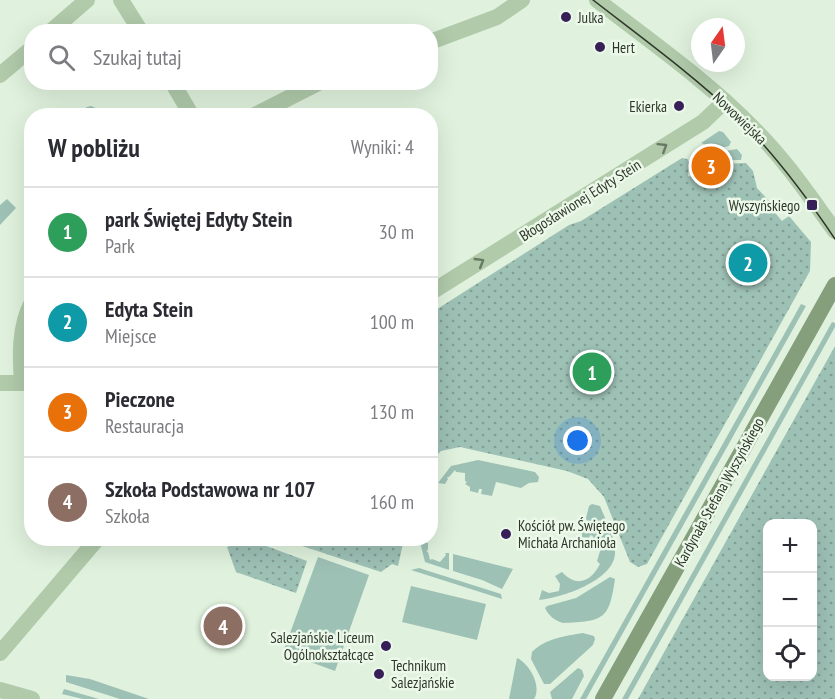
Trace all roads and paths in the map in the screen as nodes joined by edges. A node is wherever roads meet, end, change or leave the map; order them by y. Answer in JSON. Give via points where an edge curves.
{"nodes":[{"id":1,"x":87,"y":0,"type":"edge"},
{"id":2,"x":122,"y":0,"type":"edge"},
{"id":3,"x":522,"y":0,"type":"edge"},
{"id":4,"x":597,"y":0,"type":"edge"},
{"id":5,"x":59,"y":24,"type":"edge"},
{"id":6,"x":136,"y":24,"type":"edge"},
{"id":7,"x":438,"y":39,"type":"edge"},
{"id":8,"x":24,"y":55,"type":"edge"},
{"id":9,"x":0,"y":75,"type":"edge"},
{"id":10,"x":177,"y":90,"type":"edge"},
{"id":11,"x":304,"y":90,"type":"edge"},
{"id":12,"x":725,"y":102,"type":"junction"},
{"id":13,"x":187,"y":108,"type":"edge"},
{"id":14,"x":269,"y":108,"type":"edge"},
{"id":15,"x":835,"y":231,"type":"edge"},
{"id":16,"x":835,"y":285,"type":"edge"},
{"id":17,"x":438,"y":287,"type":"edge"},
{"id":18,"x":24,"y":322,"type":"edge"},
{"id":19,"x":24,"y":372,"type":"edge"},
{"id":20,"x":0,"y":382,"type":"edge"},
{"id":21,"x":24,"y":383,"type":"edge"},
{"id":22,"x":91,"y":546,"type":"edge"},
{"id":23,"x":0,"y":653,"type":"edge"},
{"id":24,"x":0,"y":690,"type":"edge"},
{"id":25,"x":32,"y":699,"type":"edge"},
{"id":26,"x":603,"y":699,"type":"edge"}],
"edges":[{"from":1,"to":5,"type":"street"},
{"from":2,"to":6,"type":"street"},
{"from":3,"to":7,"type":"street","via":[[497,17]]},
{"from":4,"to":12,"type":"street","name":"Nowowiejska"},
{"from":8,"to":9,"type":"street"},
{"from":10,"to":13,"type":"street"},
{"from":11,"to":14,"type":"street"},
{"from":12,"to":15,"type":"street","name":"Nowowiejska","via":[[784,162]]},
{"from":17,"to":12,"type":"street","name":"Błogosławionej Edyty Stein","one_way":true,"via":[[703,122]]},
{"from":16,"to":26,"type":"main road","name":"Kardynała Stefana Wyszyńskiego"},
{"from":18,"to":19,"type":"street","via":[[20,358]]},
{"from":20,"to":21,"type":"street"},
{"from":22,"to":23,"type":"street"},
{"from":24,"to":25,"type":"street"}]}
